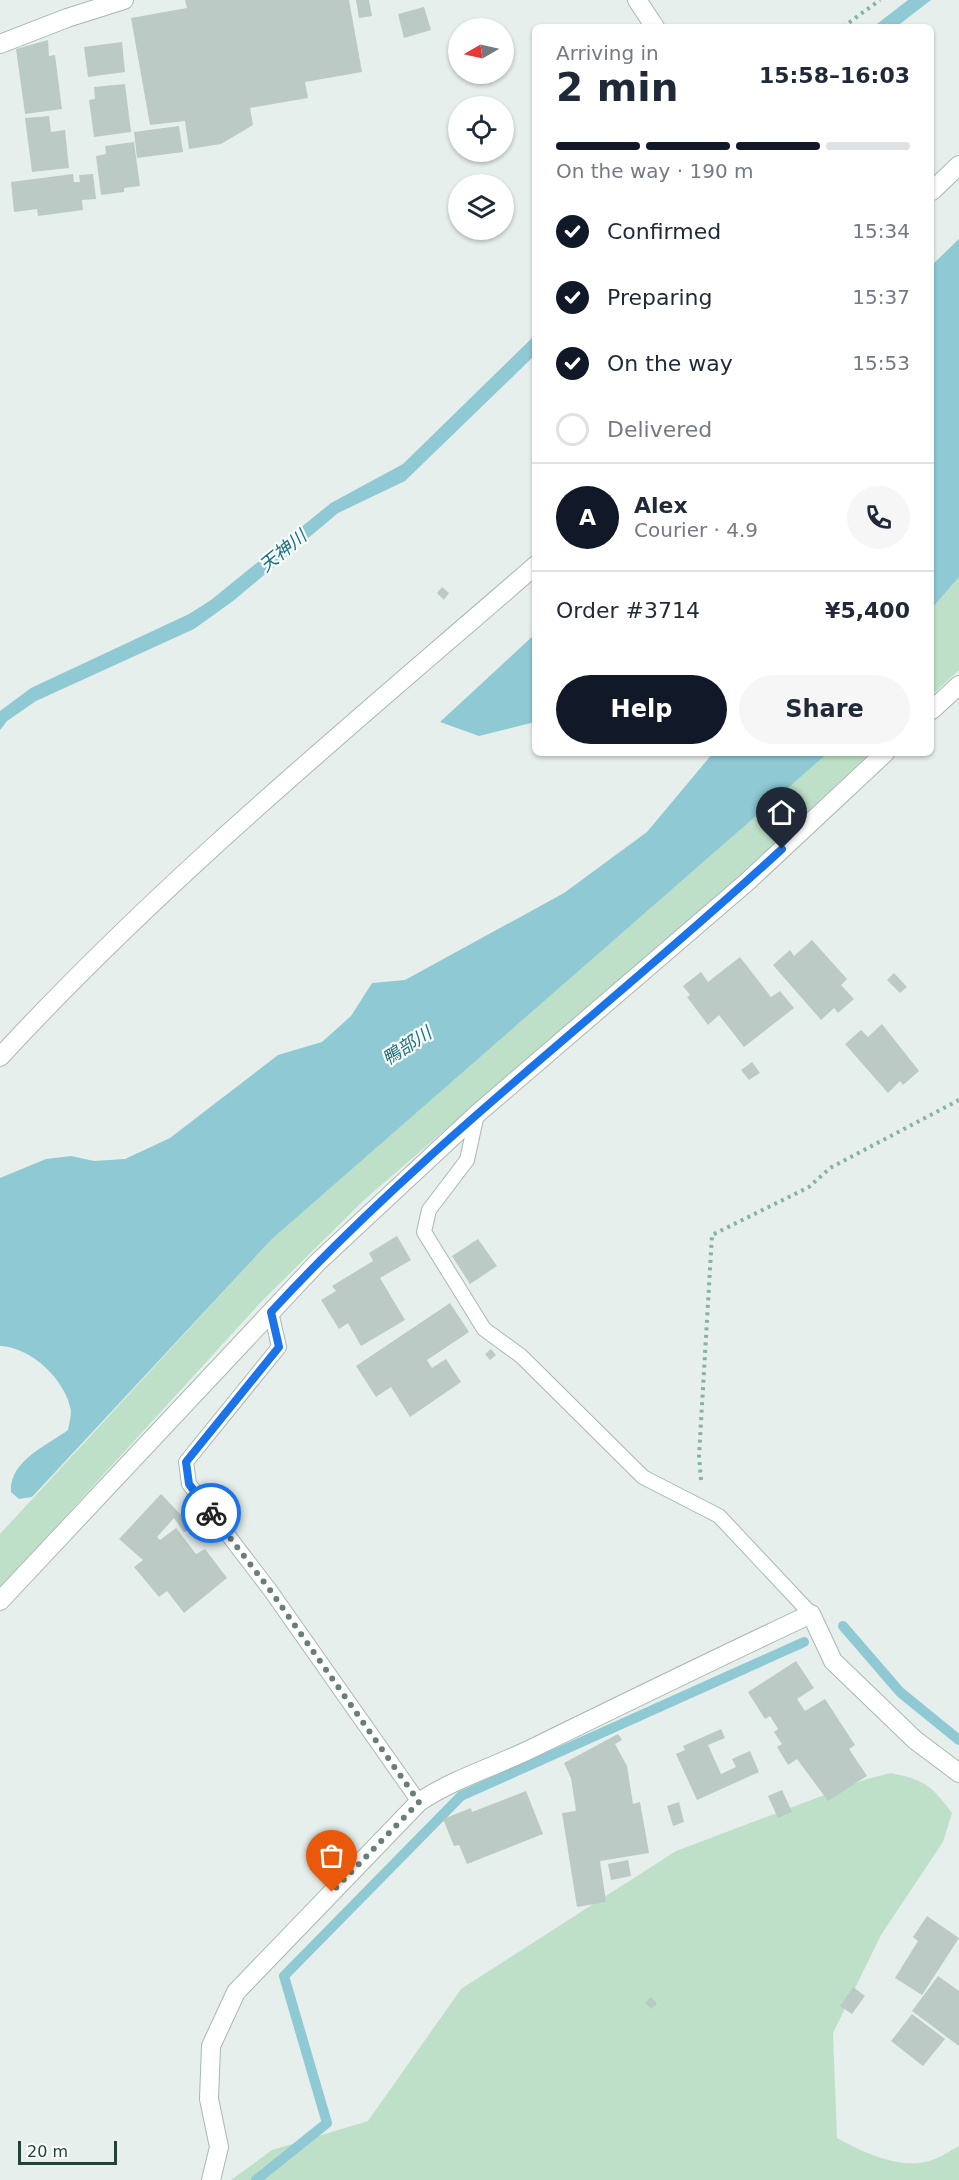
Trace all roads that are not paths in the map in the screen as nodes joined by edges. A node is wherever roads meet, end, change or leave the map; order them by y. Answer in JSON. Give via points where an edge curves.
{"nodes":[{"id":1,"x":124,"y":0,"type":"edge"},
{"id":2,"x":637,"y":0,"type":"edge"},
{"id":3,"x":653,"y":24,"type":"edge"},
{"id":4,"x":0,"y":44,"type":"edge"},
{"id":5,"x":959,"y":165,"type":"edge"},
{"id":6,"x":934,"y":189,"type":"edge"},
{"id":7,"x":532,"y":568,"type":"edge"},
{"id":8,"x":959,"y":685,"type":"edge"},
{"id":9,"x":934,"y":708,"type":"edge"},
{"id":10,"x":882,"y":756,"type":"edge"},
{"id":11,"x":0,"y":1057,"type":"edge"},
{"id":12,"x":477,"y":1114,"type":"junction"},
{"id":13,"x":271,"y":1312,"type":"junction"},
{"id":14,"x":0,"y":1601,"type":"edge"},
{"id":15,"x":811,"y":1614,"type":"junction"},
{"id":16,"x":959,"y":1773,"type":"edge"},
{"id":17,"x":419,"y":1802,"type":"junction"},
{"id":18,"x":211,"y":2180,"type":"edge"}],
"edges":[{"from":1,"to":4,"type":"street"},
{"from":2,"to":3,"type":"street"},
{"from":5,"to":6,"type":"street"},
{"from":7,"to":11,"type":"street","via":[[224,837],[51,1002]]},
{"from":8,"to":9,"type":"street"},
{"from":10,"to":12,"type":"street","via":[[747,882]]},
{"from":12,"to":13,"type":"street","via":[[318,1262]]},
{"from":12,"to":15,"type":"lane","via":[[467,1160],[429,1210],[424,1232],[484,1329],[521,1356],[643,1477],[719,1516]]},
{"from":13,"to":14,"type":"street"},
{"from":13,"to":17,"type":"lane","via":[[279,1347],[186,1462],[189,1484],[270,1590]]},
{"from":15,"to":16,"type":"street","via":[[833,1661],[915,1740]]},
{"from":15,"to":17,"type":"street"},
{"from":17,"to":18,"type":"street","via":[[236,1992],[211,2046],[209,2099],[219,2147]]}]}
